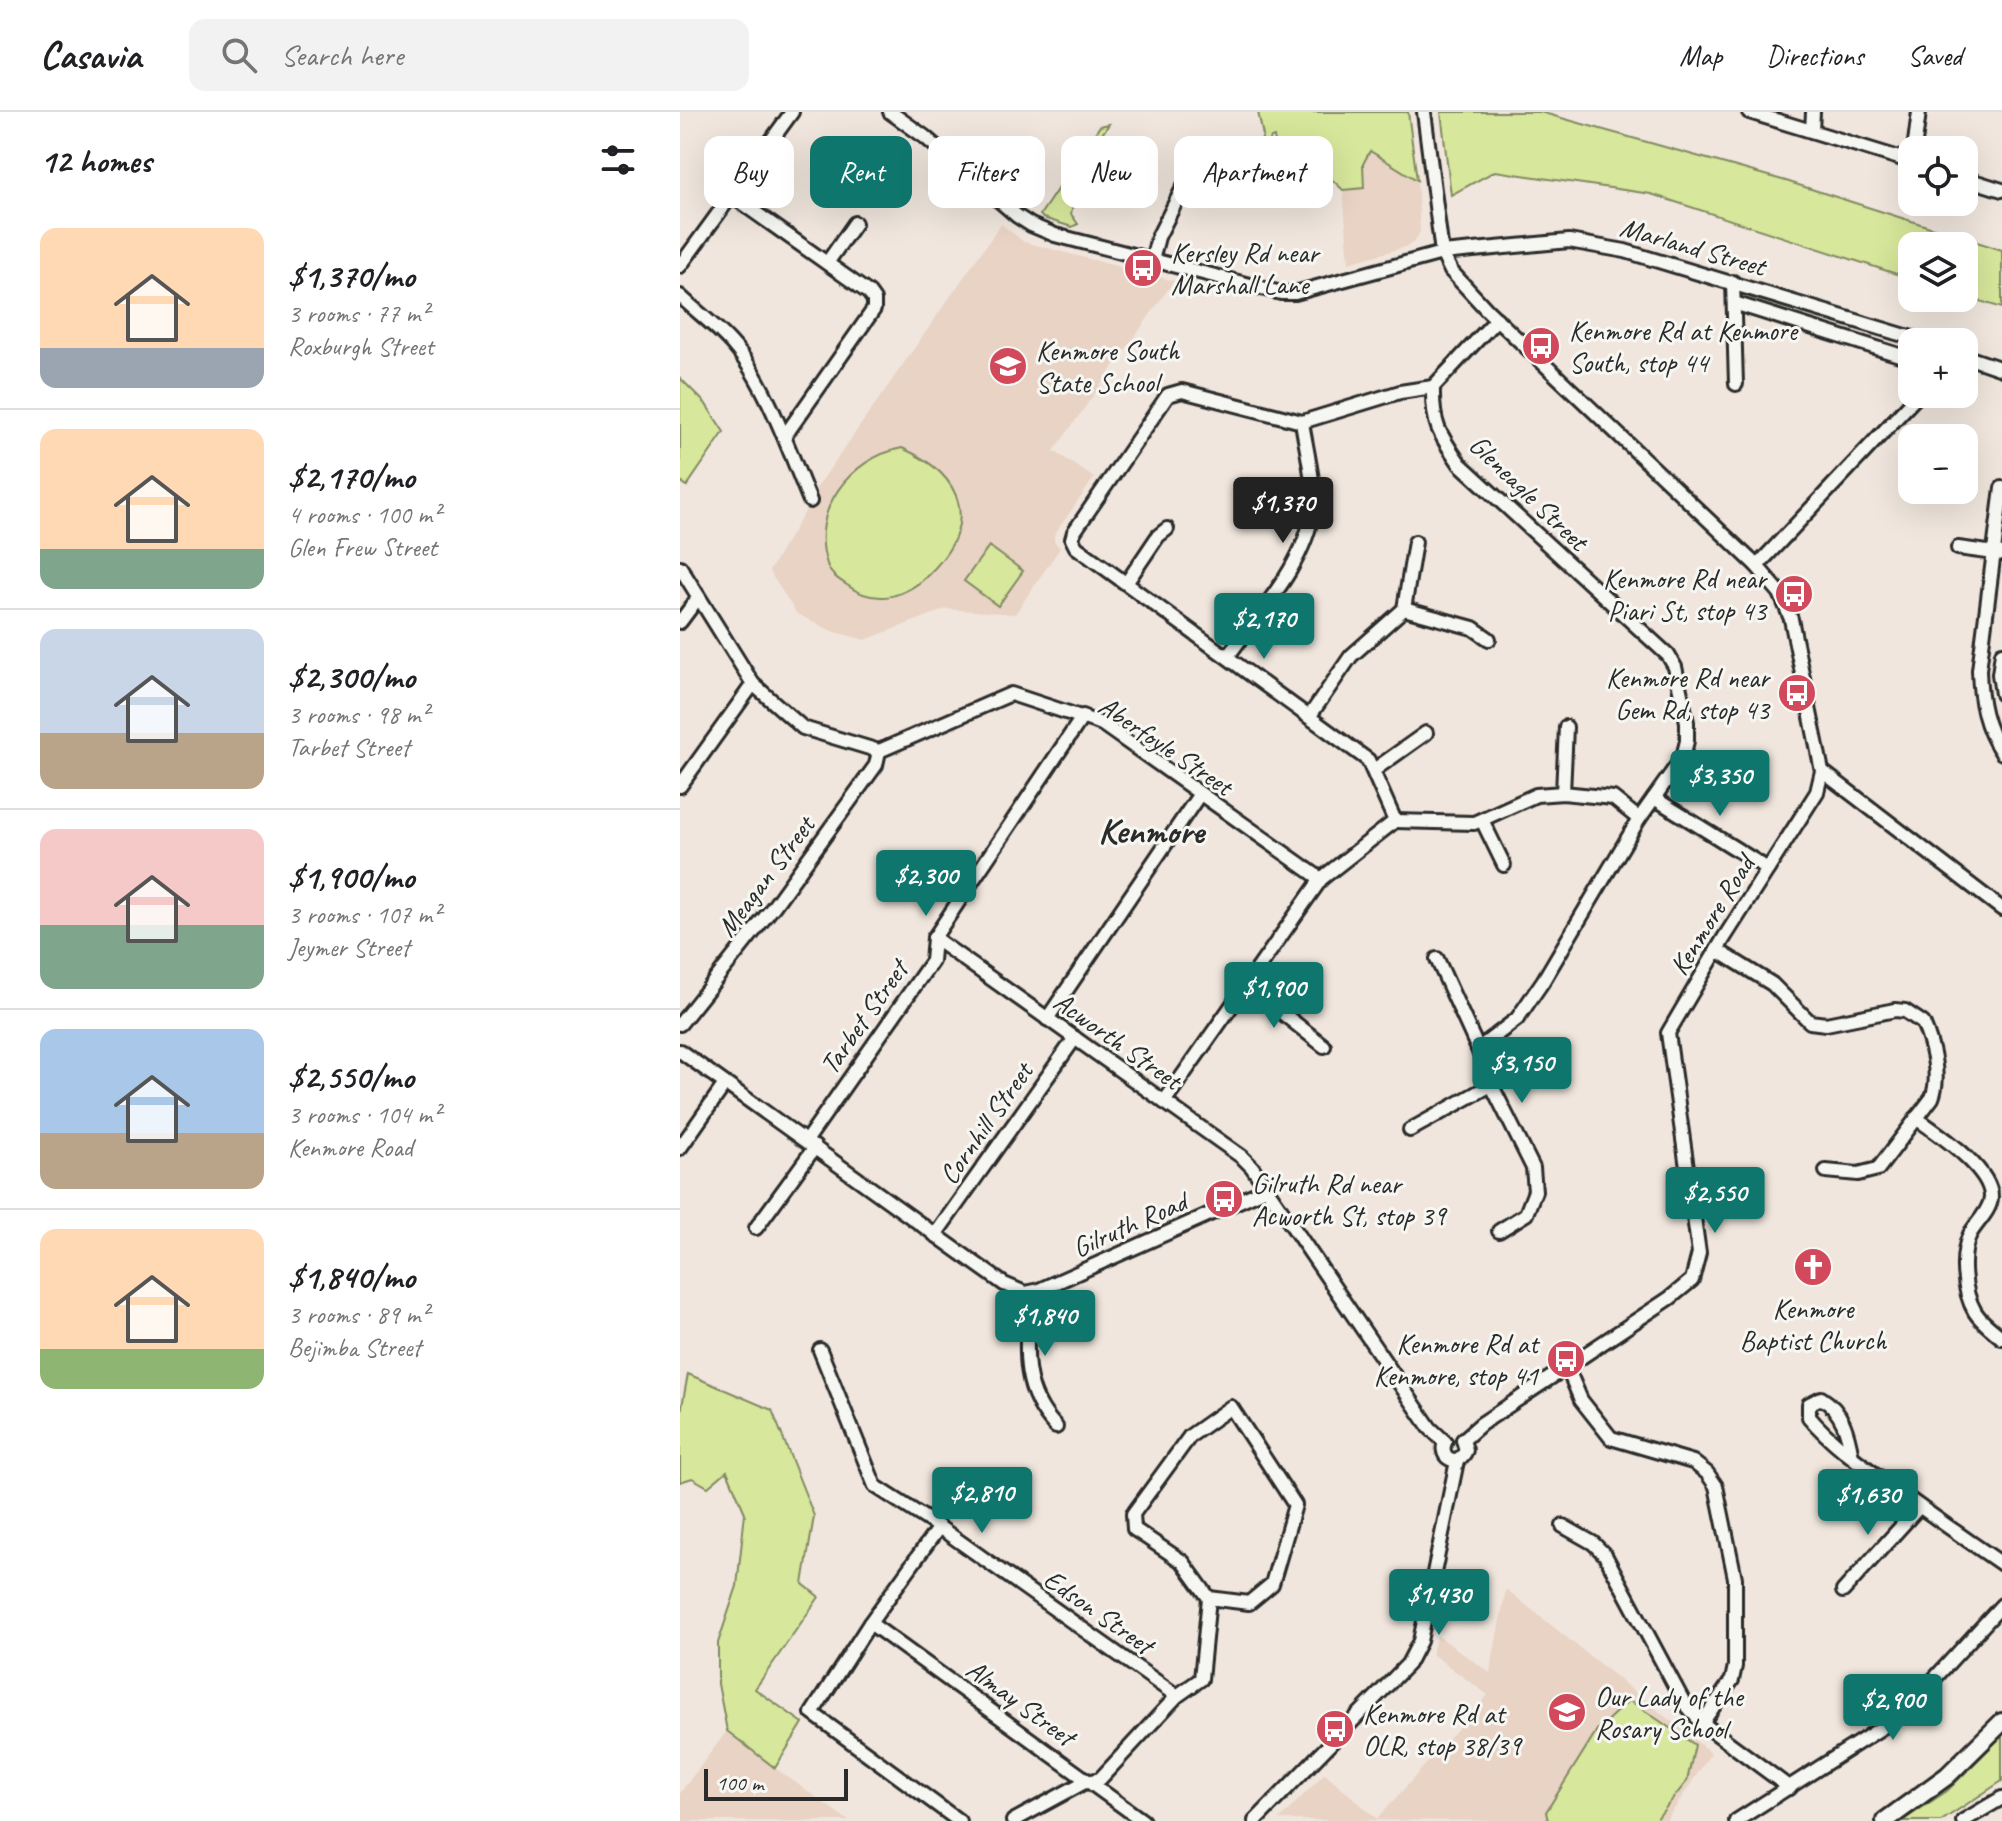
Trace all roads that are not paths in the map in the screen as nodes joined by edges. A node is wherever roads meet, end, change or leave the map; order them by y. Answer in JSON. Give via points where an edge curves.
{"nodes":[{"id":1,"x":792,"y":112,"type":"edge"},
{"id":2,"x":890,"y":112,"type":"edge"},
{"id":3,"x":1424,"y":112,"type":"edge"},
{"id":4,"x":1749,"y":112,"type":"edge"},
{"id":5,"x":1813,"y":112,"type":"edge"},
{"id":6,"x":1919,"y":112,"type":"edge"},
{"id":7,"x":1812,"y":131,"type":"junction"},
{"id":8,"x":775,"y":136,"type":"edge"},
{"id":9,"x":1916,"y":136,"type":"edge"},
{"id":10,"x":1898,"y":158,"type":"edge"},
{"id":11,"x":1978,"y":182,"type":"edge"},
{"id":12,"x":2002,"y":190,"type":"edge"},
{"id":13,"x":1174,"y":205,"type":"edge"},
{"id":14,"x":723,"y":208,"type":"edge"},
{"id":15,"x":749,"y":208,"type":"edge"},
{"id":16,"x":855,"y":223,"type":"dead end"},
{"id":17,"x":1442,"y":253,"type":"junction"},
{"id":18,"x":1152,"y":260,"type":"junction"},
{"id":19,"x":827,"y":263,"type":"junction"},
{"id":20,"x":680,"y":266,"type":"edge"},
{"id":21,"x":1733,"y":282,"type":"junction"},
{"id":22,"x":680,"y":296,"type":"edge"},
{"id":23,"x":1734,"y":303,"type":"junction"},
{"id":24,"x":1497,"y":319,"type":"junction"},
{"id":25,"x":1898,"y":333,"type":"edge"},
{"id":26,"x":1898,"y":355,"type":"edge"},
{"id":27,"x":1978,"y":361,"type":"edge"},
{"id":28,"x":2002,"y":369,"type":"edge"},
{"id":29,"x":1736,"y":384,"type":"dead end"},
{"id":30,"x":1433,"y":387,"type":"junction"},
{"id":31,"x":1906,"y":408,"type":"edge"},
{"id":32,"x":1302,"y":422,"type":"junction"},
{"id":33,"x":784,"y":437,"type":"junction"},
{"id":34,"x":2002,"y":488,"type":"edge"},
{"id":35,"x":810,"y":501,"type":"dead end"},
{"id":36,"x":1167,"y":529,"type":"dead end"},
{"id":37,"x":1415,"y":542,"type":"dead end"},
{"id":38,"x":1958,"y":548,"type":"dead end"},
{"id":39,"x":1998,"y":553,"type":"edge"},
{"id":40,"x":1757,"y":566,"type":"junction"},
{"id":41,"x":680,"y":567,"type":"edge"},
{"id":42,"x":1127,"y":582,"type":"junction"},
{"id":43,"x":698,"y":598,"type":"junction"},
{"id":44,"x":1404,"y":609,"type":"junction"},
{"id":45,"x":680,"y":622,"type":"edge"},
{"id":46,"x":1489,"y":639,"type":"dead end"},
{"id":47,"x":2002,"y":653,"type":"edge"},
{"id":48,"x":1228,"y":656,"type":"junction"},
{"id":49,"x":753,"y":684,"type":"junction"},
{"id":50,"x":2002,"y":694,"type":"edge"},
{"id":51,"x":1083,"y":716,"type":"junction"},
{"id":52,"x":1309,"y":717,"type":"junction"},
{"id":53,"x":1566,"y":727,"type":"dead end"},
{"id":54,"x":1426,"y":733,"type":"dead end"},
{"id":55,"x":879,"y":751,"type":"junction"},
{"id":56,"x":2002,"y":753,"type":"edge"},
{"id":57,"x":1374,"y":770,"type":"junction"},
{"id":58,"x":1822,"y":771,"type":"junction"},
{"id":59,"x":680,"y":786,"type":"edge"},
{"id":60,"x":1563,"y":793,"type":"junction"},
{"id":61,"x":1199,"y":795,"type":"junction"},
{"id":62,"x":1654,"y":798,"type":"junction"},
{"id":63,"x":1639,"y":819,"type":"junction"},
{"id":64,"x":1482,"y":820,"type":"junction"},
{"id":65,"x":1395,"y":821,"type":"junction"},
{"id":66,"x":1504,"y":865,"type":"dead end"},
{"id":67,"x":1768,"y":869,"type":"junction"},
{"id":68,"x":1321,"y":879,"type":"junction"},
{"id":69,"x":2002,"y":909,"type":"edge"},
{"id":70,"x":934,"y":938,"type":"junction"},
{"id":71,"x":1717,"y":950,"type":"junction"},
{"id":72,"x":1437,"y":959,"type":"dead end"},
{"id":73,"x":1247,"y":985,"type":"junction"},
{"id":74,"x":1047,"y":1019,"type":"junction"},
{"id":75,"x":680,"y":1024,"type":"edge"},
{"id":76,"x":1075,"y":1038,"type":"junction"},
{"id":77,"x":1324,"y":1046,"type":"dead end"},
{"id":78,"x":1478,"y":1049,"type":"junction"},
{"id":79,"x":680,"y":1051,"type":"edge"},
{"id":80,"x":725,"y":1084,"type":"junction"},
{"id":81,"x":1491,"y":1085,"type":"junction"},
{"id":82,"x":1164,"y":1102,"type":"junction"},
{"id":83,"x":1916,"y":1118,"type":"junction"},
{"id":84,"x":1410,"y":1130,"type":"dead end"},
{"id":85,"x":810,"y":1144,"type":"junction"},
{"id":86,"x":680,"y":1148,"type":"edge"},
{"id":87,"x":1826,"y":1171,"type":"dead end"},
{"id":88,"x":1266,"y":1189,"type":"junction"},
{"id":89,"x":1996,"y":1193,"type":"edge"},
{"id":90,"x":756,"y":1228,"type":"dead end"},
{"id":91,"x":1499,"y":1231,"type":"dead end"},
{"id":92,"x":935,"y":1235,"type":"junction"},
{"id":93,"x":1030,"y":1293,"type":"junction"},
{"id":94,"x":2002,"y":1338,"type":"edge"},
{"id":95,"x":820,"y":1350,"type":"dead end"},
{"id":96,"x":1567,"y":1367,"type":"junction"},
{"id":97,"x":1554,"y":1377,"type":"junction"},
{"id":98,"x":1581,"y":1400,"type":"junction"},
{"id":99,"x":1056,"y":1427,"type":"dead end"},
{"id":100,"x":1463,"y":1440,"type":"junction"},
{"id":101,"x":1445,"y":1442,"type":"junction"},
{"id":102,"x":1852,"y":1457,"type":"junction"},
{"id":103,"x":1457,"y":1461,"type":"junction"},
{"id":104,"x":1919,"y":1507,"type":"junction"},
{"id":105,"x":1563,"y":1526,"type":"dead end"},
{"id":106,"x":939,"y":1527,"type":"junction"},
{"id":107,"x":2002,"y":1564,"type":"edge"},
{"id":108,"x":1843,"y":1591,"type":"dead end"},
{"id":109,"x":1209,"y":1598,"type":"junction"},
{"id":110,"x":2002,"y":1605,"type":"edge"},
{"id":111,"x":870,"y":1623,"type":"junction"},
{"id":112,"x":1177,"y":1696,"type":"junction"},
{"id":113,"x":2002,"y":1722,"type":"edge"},
{"id":114,"x":1702,"y":1723,"type":"junction"},
{"id":115,"x":1091,"y":1781,"type":"junction"},
{"id":116,"x":1790,"y":1788,"type":"junction"},
{"id":117,"x":2002,"y":1798,"type":"edge"},
{"id":118,"x":1986,"y":1815,"type":"edge"},
{"id":119,"x":959,"y":1821,"type":"edge"},
{"id":120,"x":1013,"y":1821,"type":"edge"},
{"id":121,"x":1143,"y":1821,"type":"edge"},
{"id":122,"x":1255,"y":1821,"type":"edge"},
{"id":123,"x":1736,"y":1821,"type":"edge"},
{"id":124,"x":1885,"y":1821,"type":"edge"},
{"id":125,"x":1963,"y":1821,"type":"edge"}],
"edges":[{"from":1,"to":8,"type":"street"},
{"from":2,"to":18,"type":"street","name":"Marland Street","via":[[1031,225]]},
{"from":3,"to":17,"type":"street"},
{"from":4,"to":7,"type":"street"},
{"from":5,"to":7,"type":"street"},
{"from":6,"to":9,"type":"street"},
{"from":7,"to":10,"type":"street"},
{"from":11,"to":12,"type":"street"},
{"from":13,"to":18,"type":"street"},
{"from":14,"to":20,"type":"street"},
{"from":15,"to":19,"type":"street"},
{"from":16,"to":19,"type":"street"},
{"from":17,"to":18,"type":"street","name":"Marland Street","via":[[1295,293]]},
{"from":17,"to":21,"type":"street","name":"Marland Street","via":[[1569,241]]},
{"from":17,"to":24,"type":"street","via":[[1451,271]]},
{"from":19,"to":33,"type":"street","via":[[869,293],[874,309]]},
{"from":21,"to":23,"type":"street"},
{"from":21,"to":25,"type":"street","name":"Marland Street"},
{"from":22,"to":33,"type":"street","via":[[735,347]]},
{"from":23,"to":26,"type":"street","name":"Marland Street"},
{"from":23,"to":29,"type":"street"},
{"from":24,"to":30,"type":"street"},
{"from":24,"to":40,"type":"street"},
{"from":27,"to":28,"type":"street"},
{"from":30,"to":32,"type":"street"},
{"from":30,"to":62,"type":"street","name":"Gleneagle Street","via":[[1432,415],[1460,464],[1675,667],[1687,741],[1683,757]]},
{"from":31,"to":40,"type":"street"},
{"from":32,"to":42,"type":"street","via":[[1182,391],[1168,395],[1072,539]]},
{"from":32,"to":48,"type":"street","via":[[1314,506],[1304,538],[1297,559]]},
{"from":33,"to":35,"type":"street"},
{"from":34,"to":39,"type":"street"},
{"from":36,"to":42,"type":"street"},
{"from":37,"to":44,"type":"street"},
{"from":38,"to":39,"type":"street"},
{"from":39,"to":56,"type":"street","via":[[1979,670],[1985,721]]},
{"from":40,"to":58,"type":"street","via":[[1780,593],[1791,619]]},
{"from":41,"to":43,"type":"street"},
{"from":42,"to":48,"type":"street"},
{"from":43,"to":45,"type":"street"},
{"from":43,"to":49,"type":"street"},
{"from":44,"to":46,"type":"street","via":[[1473,628]]},
{"from":44,"to":52,"type":"street","via":[[1351,656]]},
{"from":47,"to":50,"type":"street"},
{"from":48,"to":52,"type":"street"},
{"from":49,"to":55,"type":"street","via":[[803,728]]},
{"from":49,"to":59,"type":"street"},
{"from":51,"to":55,"type":"street","name":"Aberfoyle Street","via":[[1011,694]]},
{"from":51,"to":61,"type":"street","name":"Aberfoyle Street","via":[[1102,724]]},
{"from":51,"to":70,"type":"street","name":"Tarbet Street"},
{"from":52,"to":57,"type":"street"},
{"from":53,"to":60,"type":"street"},
{"from":54,"to":57,"type":"street"},
{"from":55,"to":75,"type":"street","name":"Meagan Street","via":[[876,765],[774,906]]},
{"from":57,"to":65,"type":"street"},
{"from":58,"to":67,"type":"street","name":"Kenmore Road","via":[[1817,792]]},
{"from":58,"to":69,"type":"street"},
{"from":60,"to":63,"type":"street","via":[[1613,798]]},
{"from":60,"to":64,"type":"street","via":[[1536,795]]},
{"from":61,"to":68,"type":"street","name":"Aberfoyle Street"},
{"from":61,"to":74,"type":"street"},
{"from":62,"to":63,"type":"street","name":"Gleneagle Street"},
{"from":62,"to":67,"type":"street"},
{"from":63,"to":78,"type":"street","name":"Gleneagle Street","via":[[1517,1019]]},
{"from":64,"to":65,"type":"street"},
{"from":64,"to":66,"type":"street"},
{"from":65,"to":68,"type":"street"},
{"from":67,"to":71,"type":"street","name":"Kenmore Road"},
{"from":68,"to":73,"type":"street"},
{"from":70,"to":74,"type":"street","name":"Acworth Street"},
{"from":70,"to":85,"type":"street","name":"Tarbet Street","via":[[932,961]]},
{"from":71,"to":83,"type":"street","via":[[1772,984],[1810,1022],[1826,1024],[1895,1010],[1915,1015],[1927,1032],[1937,1075],[1932,1098]]},
{"from":71,"to":96,"type":"street","name":"Kenmore Road","via":[[1672,1024],[1668,1042],[1698,1245],[1696,1272],[1684,1289]]},
{"from":72,"to":78,"type":"street"},
{"from":73,"to":77,"type":"street"},
{"from":73,"to":82,"type":"street"},
{"from":74,"to":76,"type":"street","name":"Acworth Street"},
{"from":76,"to":82,"type":"street","name":"Acworth Street"},
{"from":76,"to":92,"type":"street","name":"Cornhill Street"},
{"from":78,"to":81,"type":"street"},
{"from":79,"to":80,"type":"street"},
{"from":80,"to":85,"type":"street"},
{"from":80,"to":86,"type":"street"},
{"from":81,"to":84,"type":"street"},
{"from":81,"to":91,"type":"street","via":[[1533,1168],[1535,1191],[1526,1214]]},
{"from":82,"to":88,"type":"street","name":"Acworth Street","via":[[1242,1157]]},
{"from":83,"to":87,"type":"street","via":[[1878,1169],[1858,1174]]},
{"from":83,"to":89,"type":"street","via":[[1961,1150]]},
{"from":85,"to":90,"type":"street","name":"Tarbet Street"},
{"from":85,"to":92,"type":"street"},
{"from":88,"to":93,"type":"street","name":"Gilruth Road"},
{"from":88,"to":101,"type":"street","via":[[1430,1428]]},
{"from":89,"to":94,"type":"street","via":[[1966,1243],[1964,1269],[1977,1315]]},
{"from":92,"to":93,"type":"street","via":[[1010,1288]]},
{"from":93,"to":99,"type":"street","via":[[1028,1380],[1041,1411]]},
{"from":95,"to":106,"type":"street","name":"Edson Street","via":[[875,1486]]},
{"from":96,"to":97,"type":"street","name":"Kenmore Road"},
{"from":96,"to":98,"type":"street"},
{"from":97,"to":98,"type":"street"},
{"from":97,"to":100,"type":"street","name":"Kenmore Road"},
{"from":98,"to":114,"type":"street","via":[[1611,1438],[1693,1462],[1716,1486],[1735,1578],[1735,1666],[1732,1680]]},
{"from":100,"to":101,"type":"street","via":[[1452,1437]]},
{"from":100,"to":103,"type":"street","via":[[1466,1450]]},
{"from":101,"to":103,"type":"street","via":[[1445,1455]]},
{"from":102,"to":102,"type":"street","via":[[1834,1405],[1821,1398],[1809,1404],[1809,1417]]},
{"from":102,"to":104,"type":"street"},
{"from":103,"to":122,"type":"street","via":[[1420,1641],[1408,1664]]},
{"from":104,"to":107,"type":"street"},
{"from":104,"to":108,"type":"street"},
{"from":105,"to":114,"type":"street","via":[[1605,1555],[1683,1701]]},
{"from":106,"to":111,"type":"street"},
{"from":106,"to":112,"type":"street","name":"Edson Street"},
{"from":109,"to":109,"type":"street","via":[[1183,1562],[1134,1529],[1133,1514],[1190,1436],[1231,1407],[1295,1505],[1272,1584],[1249,1603]]},
{"from":109,"to":112,"type":"street","via":[[1201,1679]]},
{"from":110,"to":116,"type":"street","via":[[1900,1716]]},
{"from":111,"to":115,"type":"street","name":"Almay Street"},
{"from":111,"to":119,"type":"street","via":[[812,1713]]},
{"from":112,"to":115,"type":"street","via":[[1100,1779]]},
{"from":113,"to":124,"type":"main road","via":[[1947,1776]]},
{"from":114,"to":116,"type":"street"},
{"from":115,"to":120,"type":"street"},
{"from":115,"to":121,"type":"street","name":"Almay Street"},
{"from":116,"to":123,"type":"street"},
{"from":117,"to":118,"type":"street"},
{"from":118,"to":125,"type":"street"}]}
